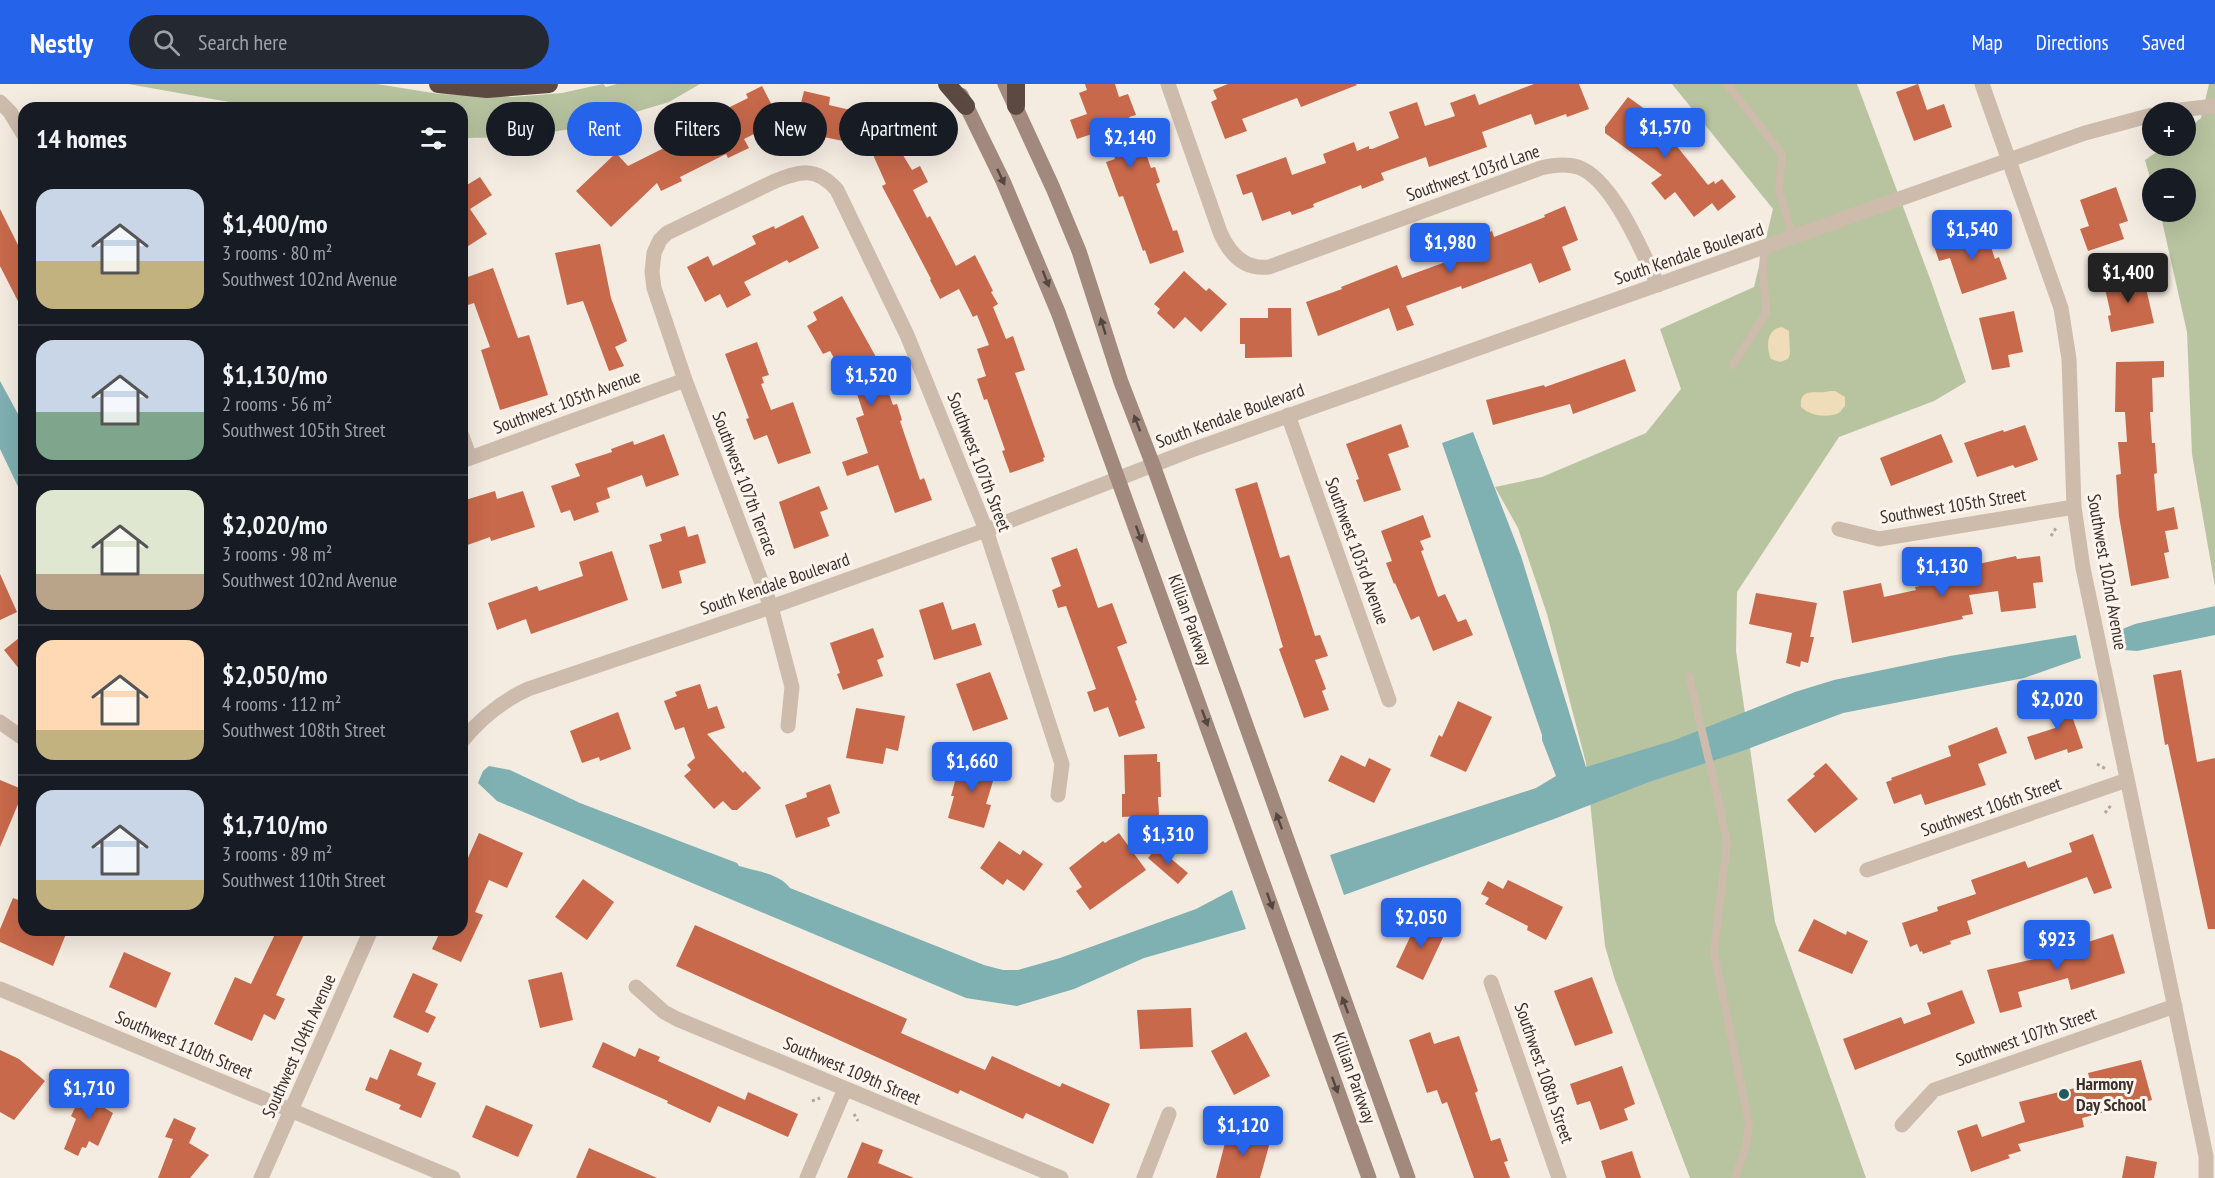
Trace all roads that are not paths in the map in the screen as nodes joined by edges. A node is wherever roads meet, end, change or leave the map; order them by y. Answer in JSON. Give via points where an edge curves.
{"nodes":[{"id":1,"x":438,"y":84,"type":"edge"},
{"id":2,"x":549,"y":84,"type":"edge"},
{"id":3,"x":947,"y":84,"type":"edge"},
{"id":4,"x":955,"y":84,"type":"edge"},
{"id":5,"x":1005,"y":84,"type":"edge"},
{"id":6,"x":1017,"y":84,"type":"edge"},
{"id":7,"x":1168,"y":84,"type":"edge"},
{"id":8,"x":1727,"y":84,"type":"edge"},
{"id":9,"x":1982,"y":84,"type":"edge"},
{"id":10,"x":966,"y":106,"type":"junction"},
{"id":11,"x":1016,"y":106,"type":"junction"},
{"id":12,"x":2215,"y":106,"type":"edge"},
{"id":13,"x":5,"y":107,"type":"edge"},
{"id":14,"x":2196,"y":108,"type":"edge"},
{"id":15,"x":2142,"y":118,"type":"edge"},
{"id":16,"x":18,"y":126,"type":"edge"},
{"id":17,"x":2010,"y":161,"type":"junction"},
{"id":18,"x":1793,"y":238,"type":"junction"},
{"id":19,"x":1765,"y":248,"type":"junction"},
{"id":20,"x":653,"y":258,"type":"joint"},
{"id":21,"x":1658,"y":285,"type":"junction"},
{"id":22,"x":1733,"y":365,"type":"dead end"},
{"id":23,"x":685,"y":380,"type":"junction"},
{"id":24,"x":1288,"y":416,"type":"junction"},
{"id":25,"x":468,"y":458,"type":"edge"},
{"id":26,"x":1153,"y":465,"type":"junction"},
{"id":27,"x":1118,"y":480,"type":"junction"},
{"id":28,"x":2074,"y":507,"type":"junction"},
{"id":29,"x":986,"y":530,"type":"junction"},
{"id":30,"x":1839,"y":530,"type":"dead end"},
{"id":31,"x":771,"y":607,"type":"junction"},
{"id":32,"x":1689,"y":676,"type":"dead end"},
{"id":33,"x":1389,"y":700,"type":"dead end"},
{"id":34,"x":0,"y":722,"type":"edge"},
{"id":35,"x":788,"y":726,"type":"dead end"},
{"id":36,"x":18,"y":735,"type":"edge"},
{"id":37,"x":468,"y":735,"type":"edge"},
{"id":38,"x":2127,"y":780,"type":"junction"},
{"id":39,"x":1058,"y":795,"type":"dead end"},
{"id":40,"x":1867,"y":870,"type":"dead end"},
{"id":41,"x":368,"y":936,"type":"edge"},
{"id":42,"x":1491,"y":982,"type":"dead end"},
{"id":43,"x":636,"y":987,"type":"dead end"},
{"id":44,"x":0,"y":989,"type":"edge"},
{"id":45,"x":2175,"y":1006,"type":"junction"},
{"id":46,"x":845,"y":1089,"type":"junction"},
{"id":47,"x":292,"y":1110,"type":"junction"},
{"id":48,"x":1169,"y":1114,"type":"dead end"},
{"id":49,"x":1902,"y":1125,"type":"dead end"},
{"id":50,"x":261,"y":1178,"type":"edge"},
{"id":51,"x":453,"y":1178,"type":"edge"},
{"id":52,"x":807,"y":1178,"type":"edge"},
{"id":53,"x":1061,"y":1178,"type":"edge"},
{"id":54,"x":1144,"y":1178,"type":"edge"},
{"id":55,"x":1368,"y":1178,"type":"edge"},
{"id":56,"x":1408,"y":1178,"type":"edge"},
{"id":57,"x":1559,"y":1178,"type":"edge"},
{"id":58,"x":1735,"y":1178,"type":"edge"},
{"id":59,"x":2206,"y":1178,"type":"edge"}],
"edges":[{"from":1,"to":2,"type":"highway","via":[[488,89]]},
{"from":3,"to":10,"type":"highway"},
{"from":4,"to":10,"type":"main road","name":"Killian Parkway"},
{"from":5,"to":11,"type":"main road","name":"Killian Parkway"},
{"from":6,"to":11,"type":"highway"},
{"from":7,"to":21,"type":"street","name":"Southwest 103rd Lane","via":[[1220,232],[1229,249],[1247,265],[1269,267],[1556,165],[1577,167],[1596,180],[1628,221]]},
{"from":8,"to":18,"type":"lane","via":[[1782,154],[1779,190]]},
{"from":9,"to":17,"type":"street","name":"Southwest 102nd Avenue"},
{"from":10,"to":27,"type":"main road","name":"Killian Parkway","one_way":true,"via":[[1041,267]]},
{"from":26,"to":11,"type":"main road","name":"Killian Parkway","one_way":true,"via":[[1078,251]]},
{"from":12,"to":14,"type":"street"},
{"from":13,"to":16,"type":"street"},
{"from":15,"to":17,"type":"street","name":"South Kendale Boulevard","via":[[2085,133]]},
{"from":17,"to":18,"type":"street","name":"South Kendale Boulevard"},
{"from":17,"to":28,"type":"street","name":"Southwest 102nd Avenue","via":[[2053,283],[2066,333]]},
{"from":18,"to":19,"type":"street","name":"South Kendale Boulevard"},
{"from":19,"to":21,"type":"street","name":"South Kendale Boulevard"},
{"from":19,"to":22,"type":"lane","via":[[1766,314]]},
{"from":20,"to":23,"type":"street","name":"Southwest 107th Terrace","via":[[654,288]]},
{"from":20,"to":29,"type":"street","name":"Southwest 107th Street","via":[[667,233],[773,182],[805,172],[829,182],[844,203],[908,335]]},
{"from":21,"to":24,"type":"street","name":"South Kendale Boulevard"},
{"from":23,"to":25,"type":"street","name":"Southwest 105th Avenue"},
{"from":23,"to":31,"type":"street","name":"Southwest 107th Terrace"},
{"from":24,"to":26,"type":"street","name":"South Kendale Boulevard"},
{"from":24,"to":33,"type":"street","name":"Southwest 103rd Avenue"},
{"from":26,"to":27,"type":"street","name":"South Kendale Boulevard"},
{"from":56,"to":26,"type":"main road","name":"Killian Parkway","one_way":true},
{"from":27,"to":29,"type":"street","name":"South Kendale Boulevard"},
{"from":27,"to":55,"type":"main road","name":"Killian Parkway","one_way":true},
{"from":28,"to":30,"type":"street","name":"Southwest 105th Street","via":[[1879,539]]},
{"from":28,"to":38,"type":"street","name":"Southwest 102nd Avenue"},
{"from":29,"to":31,"type":"street","name":"South Kendale Boulevard"},
{"from":29,"to":39,"type":"street","name":"Southwest 107th Street","via":[[1062,764]]},
{"from":31,"to":35,"type":"street","name":"Southwest 107th Terrace","via":[[792,687]]},
{"from":31,"to":37,"type":"street","name":"South Kendale Boulevard","via":[[528,689],[502,702]]},
{"from":32,"to":58,"type":"lane","via":[[1727,843],[1714,952],[1749,1124]]},
{"from":34,"to":36,"type":"street"},
{"from":38,"to":40,"type":"street","name":"Southwest 106th Street"},
{"from":38,"to":45,"type":"street","name":"Southwest 102nd Avenue"},
{"from":41,"to":47,"type":"street","name":"Southwest 104th Avenue"},
{"from":42,"to":57,"type":"street","name":"Southwest 108th Street"},
{"from":43,"to":46,"type":"street","name":"Southwest 109th Street","via":[[670,1016]]},
{"from":44,"to":47,"type":"street","name":"Southwest 110th Street"},
{"from":45,"to":49,"type":"street","name":"Southwest 107th Street","via":[[1934,1090]]},
{"from":45,"to":59,"type":"street","name":"Southwest 102nd Avenue","via":[[2206,1156]]},
{"from":46,"to":52,"type":"street"},
{"from":46,"to":53,"type":"street","name":"Southwest 109th Street"},
{"from":47,"to":50,"type":"street","name":"Southwest 104th Avenue"},
{"from":47,"to":51,"type":"street","name":"Southwest 110th Street"},
{"from":48,"to":54,"type":"street"}]}
